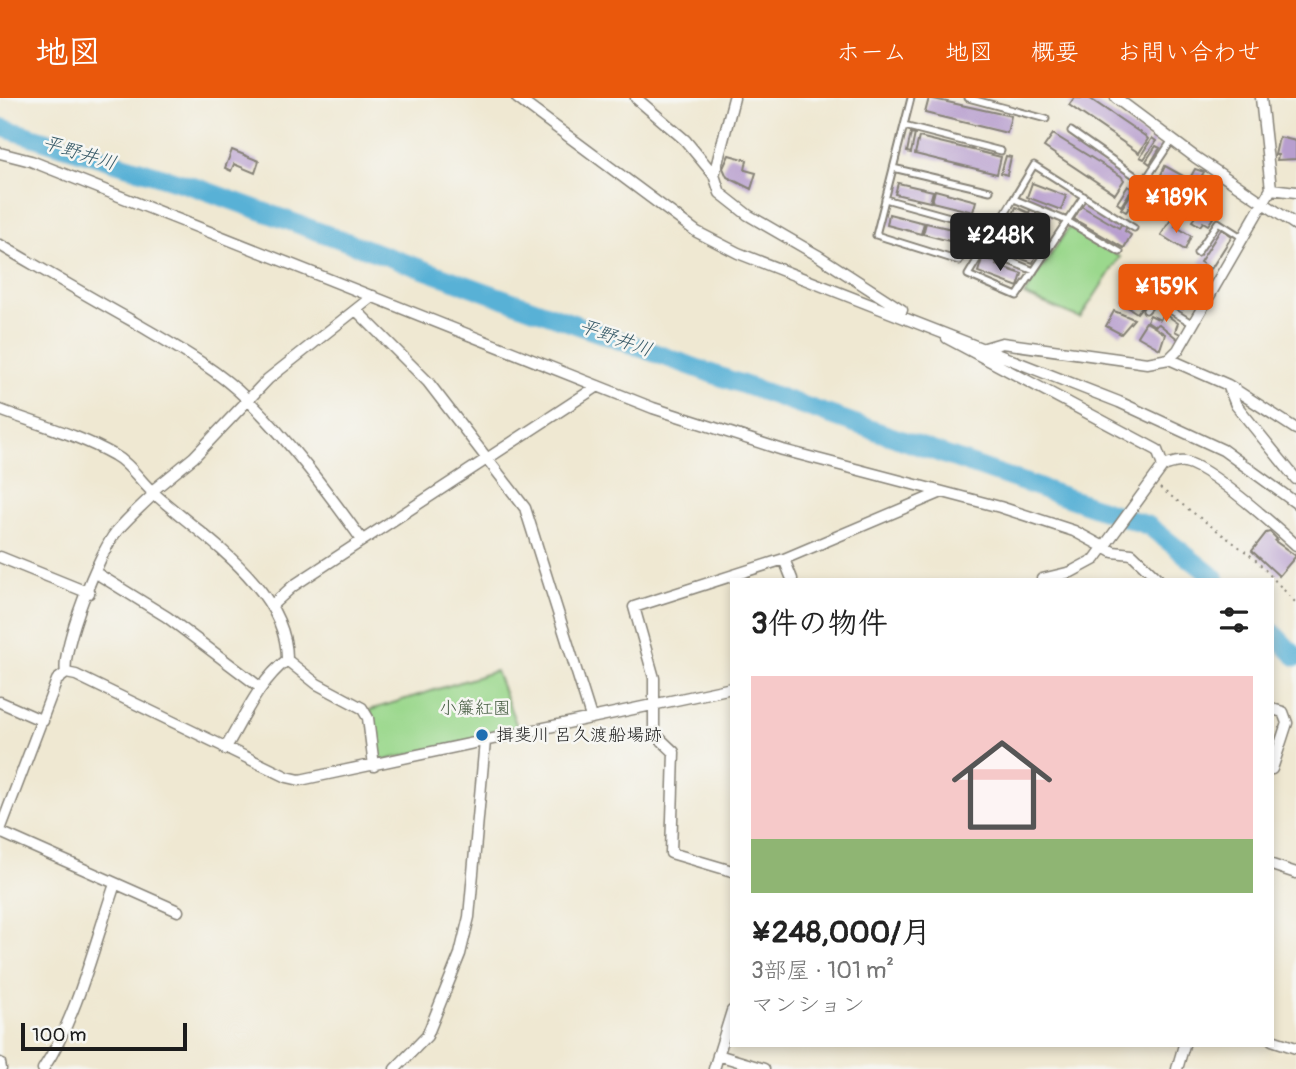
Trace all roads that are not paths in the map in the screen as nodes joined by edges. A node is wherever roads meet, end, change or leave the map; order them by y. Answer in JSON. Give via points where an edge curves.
{"nodes":[{"id":1,"x":517,"y":98,"type":"edge"},
{"id":2,"x":636,"y":98,"type":"edge"},
{"id":3,"x":734,"y":98,"type":"edge"},
{"id":4,"x":911,"y":98,"type":"edge"},
{"id":5,"x":968,"y":98,"type":"edge"},
{"id":6,"x":1116,"y":98,"type":"edge"},
{"id":7,"x":1262,"y":98,"type":"edge"},
{"id":8,"x":1046,"y":118,"type":"dead end"},
{"id":9,"x":904,"y":125,"type":"junction"},
{"id":10,"x":1071,"y":131,"type":"dead end"},
{"id":11,"x":1172,"y":140,"type":"junction"},
{"id":12,"x":1001,"y":151,"type":"dead end"},
{"id":13,"x":0,"y":153,"type":"edge"},
{"id":14,"x":893,"y":168,"type":"junction"},
{"id":15,"x":714,"y":175,"type":"junction"},
{"id":16,"x":1271,"y":189,"type":"junction"},
{"id":17,"x":990,"y":191,"type":"dead end"},
{"id":18,"x":1296,"y":192,"type":"edge"},
{"id":19,"x":1084,"y":196,"type":"junction"},
{"id":20,"x":885,"y":199,"type":"junction"},
{"id":21,"x":1014,"y":199,"type":"junction"},
{"id":22,"x":1264,"y":203,"type":"junction"},
{"id":23,"x":1067,"y":221,"type":"junction"},
{"id":24,"x":1296,"y":225,"type":"edge"},
{"id":25,"x":1134,"y":228,"type":"dead end"},
{"id":26,"x":996,"y":229,"type":"junction"},
{"id":27,"x":1243,"y":238,"type":"junction"},
{"id":28,"x":0,"y":245,"type":"edge"},
{"id":29,"x":1051,"y":245,"type":"junction"},
{"id":30,"x":983,"y":250,"type":"junction"},
{"id":31,"x":1120,"y":252,"type":"dead end"},
{"id":32,"x":1197,"y":253,"type":"dead end"},
{"id":33,"x":959,"y":261,"type":"dead end"},
{"id":34,"x":1034,"y":271,"type":"junction"},
{"id":35,"x":373,"y":296,"type":"junction"},
{"id":36,"x":1146,"y":310,"type":"dead end"},
{"id":37,"x":357,"y":311,"type":"junction"},
{"id":38,"x":1193,"y":324,"type":"junction"},
{"id":39,"x":929,"y":326,"type":"junction"},
{"id":40,"x":985,"y":348,"type":"junction"},
{"id":41,"x":1169,"y":359,"type":"junction"},
{"id":42,"x":1228,"y":385,"type":"junction"},
{"id":43,"x":598,"y":386,"type":"junction"},
{"id":44,"x":248,"y":400,"type":"junction"},
{"id":45,"x":0,"y":410,"type":"edge"},
{"id":46,"x":1296,"y":429,"type":"edge"},
{"id":47,"x":487,"y":460,"type":"junction"},
{"id":48,"x":1163,"y":466,"type":"junction"},
{"id":49,"x":1296,"y":479,"type":"edge"},
{"id":50,"x":943,"y":492,"type":"junction"},
{"id":51,"x":152,"y":493,"type":"junction"},
{"id":52,"x":1296,"y":503,"type":"edge"},
{"id":53,"x":362,"y":540,"type":"junction"},
{"id":54,"x":1108,"y":542,"type":"junction"},
{"id":55,"x":1296,"y":545,"type":"edge"},
{"id":56,"x":0,"y":557,"type":"edge"},
{"id":57,"x":784,"y":559,"type":"junction"},
{"id":58,"x":96,"y":573,"type":"junction"},
{"id":59,"x":792,"y":578,"type":"edge"},
{"id":60,"x":1046,"y":578,"type":"edge"},
{"id":61,"x":1157,"y":578,"type":"edge"},
{"id":62,"x":89,"y":593,"type":"junction"},
{"id":63,"x":271,"y":606,"type":"junction"},
{"id":64,"x":287,"y":660,"type":"junction"},
{"id":65,"x":66,"y":673,"type":"junction"},
{"id":66,"x":261,"y":688,"type":"junction"},
{"id":67,"x":730,"y":688,"type":"edge"},
{"id":68,"x":0,"y":702,"type":"edge"},
{"id":69,"x":654,"y":703,"type":"junction"},
{"id":70,"x":1274,"y":710,"type":"edge"},
{"id":71,"x":591,"y":717,"type":"junction"},
{"id":72,"x":43,"y":721,"type":"junction"},
{"id":73,"x":485,"y":741,"type":"junction"},
{"id":74,"x":225,"y":749,"type":"junction"},
{"id":75,"x":1274,"y":763,"type":"edge"},
{"id":76,"x":374,"y":766,"type":"junction"},
{"id":77,"x":0,"y":831,"type":"edge"},
{"id":78,"x":1274,"y":866,"type":"edge"},
{"id":79,"x":730,"y":870,"type":"edge"},
{"id":80,"x":1296,"y":873,"type":"edge"},
{"id":81,"x":115,"y":884,"type":"junction"},
{"id":82,"x":178,"y":911,"type":"dead end"},
{"id":83,"x":730,"y":1017,"type":"edge"},
{"id":84,"x":1274,"y":1041,"type":"edge"},
{"id":85,"x":1183,"y":1047,"type":"edge"},
{"id":86,"x":1296,"y":1048,"type":"edge"},
{"id":87,"x":718,"y":1055,"type":"junction"},
{"id":88,"x":0,"y":1063,"type":"edge"},
{"id":89,"x":1,"y":1069,"type":"edge"},
{"id":90,"x":43,"y":1069,"type":"edge"},
{"id":91,"x":395,"y":1069,"type":"edge"},
{"id":92,"x":714,"y":1069,"type":"edge"},
{"id":93,"x":764,"y":1069,"type":"edge"},
{"id":94,"x":1177,"y":1069,"type":"edge"}],
"edges":[{"from":1,"to":39,"type":"street","via":[[697,232],[737,253]]},
{"from":2,"to":15,"type":"street","via":[[673,129]]},
{"from":3,"to":15,"type":"street"},
{"from":4,"to":9,"type":"lane"},
{"from":5,"to":8,"type":"lane"},
{"from":6,"to":11,"type":"street"},
{"from":7,"to":16,"type":"street"},
{"from":9,"to":12,"type":"lane"},
{"from":9,"to":14,"type":"lane"},
{"from":10,"to":11,"type":"lane","via":[[1144,182]]},
{"from":11,"to":22,"type":"street"},
{"from":13,"to":35,"type":"street"},
{"from":14,"to":17,"type":"lane"},
{"from":14,"to":20,"type":"lane"},
{"from":15,"to":39,"type":"street","via":[[720,193],[748,215]]},
{"from":16,"to":18,"type":"street"},
{"from":16,"to":22,"type":"street"},
{"from":19,"to":21,"type":"lane","via":[[1034,165]]},
{"from":19,"to":23,"type":"lane"},
{"from":19,"to":25,"type":"lane"},
{"from":20,"to":26,"type":"lane"},
{"from":20,"to":33,"type":"lane","via":[[876,235]]},
{"from":21,"to":23,"type":"lane"},
{"from":21,"to":26,"type":"lane"},
{"from":22,"to":24,"type":"street"},
{"from":22,"to":27,"type":"street"},
{"from":23,"to":29,"type":"lane"},
{"from":23,"to":31,"type":"lane"},
{"from":26,"to":29,"type":"lane"},
{"from":26,"to":30,"type":"lane"},
{"from":27,"to":32,"type":"lane","via":[[1218,222]]},
{"from":27,"to":38,"type":"street"},
{"from":28,"to":44,"type":"street","via":[[173,345]]},
{"from":29,"to":34,"type":"lane"},
{"from":30,"to":34,"type":"lane"},
{"from":30,"to":34,"type":"lane","via":[[968,275],[1017,296]]},
{"from":35,"to":37,"type":"street"},
{"from":35,"to":43,"type":"street"},
{"from":36,"to":38,"type":"lane","via":[[1159,303]]},
{"from":37,"to":44,"type":"street","via":[[268,379]]},
{"from":37,"to":47,"type":"street","via":[[428,382]]},
{"from":38,"to":41,"type":"street"},
{"from":39,"to":40,"type":"street"},
{"from":39,"to":48,"type":"street","via":[[1157,450]]},
{"from":40,"to":41,"type":"street","via":[[1002,343],[1147,363]]},
{"from":40,"to":52,"type":"street","via":[[1223,450]]},
{"from":41,"to":42,"type":"street"},
{"from":42,"to":46,"type":"street"},
{"from":42,"to":49,"type":"street","via":[[1236,405]]},
{"from":43,"to":47,"type":"street"},
{"from":43,"to":50,"type":"street","via":[[783,450]]},
{"from":44,"to":51,"type":"street"},
{"from":44,"to":53,"type":"street","via":[[302,457]]},
{"from":45,"to":51,"type":"street","via":[[116,456]]},
{"from":47,"to":53,"type":"street"},
{"from":47,"to":71,"type":"street","via":[[525,508]]},
{"from":48,"to":54,"type":"street"},
{"from":48,"to":55,"type":"street","via":[[1183,461],[1198,467]]},
{"from":50,"to":54,"type":"street"},
{"from":50,"to":57,"type":"street"},
{"from":51,"to":58,"type":"street","via":[[114,534]]},
{"from":51,"to":63,"type":"street","via":[[243,570]]},
{"from":53,"to":63,"type":"street"},
{"from":54,"to":60,"type":"street","via":[[1095,559]]},
{"from":54,"to":61,"type":"street","via":[[1113,552],[1132,554]]},
{"from":56,"to":62,"type":"street"},
{"from":57,"to":59,"type":"street"},
{"from":57,"to":69,"type":"street","via":[[634,607],[654,678]]},
{"from":58,"to":62,"type":"street"},
{"from":58,"to":66,"type":"street","via":[[167,617]]},
{"from":62,"to":65,"type":"street","via":[[75,622],[64,661]]},
{"from":63,"to":64,"type":"street","via":[[287,647]]},
{"from":64,"to":66,"type":"street"},
{"from":64,"to":76,"type":"street","via":[[309,679],[362,708],[368,718]]},
{"from":65,"to":72,"type":"street","via":[[57,680]]},
{"from":65,"to":74,"type":"street"},
{"from":66,"to":74,"type":"street"},
{"from":67,"to":69,"type":"street"},
{"from":68,"to":72,"type":"street"},
{"from":69,"to":71,"type":"street"},
{"from":69,"to":79,"type":"street","via":[[654,733],[674,752],[671,853]]},
{"from":70,"to":75,"type":"street","via":[[1283,712],[1287,723]]},
{"from":71,"to":73,"type":"street"},
{"from":72,"to":77,"type":"street"},
{"from":73,"to":76,"type":"street"},
{"from":73,"to":91,"type":"street","via":[[469,917],[460,954],[427,1036]]},
{"from":74,"to":76,"type":"street","via":[[300,780]]},
{"from":77,"to":81,"type":"street"},
{"from":78,"to":80,"type":"street"},
{"from":81,"to":82,"type":"street"},
{"from":81,"to":90,"type":"street","via":[[79,989]]},
{"from":83,"to":87,"type":"street"},
{"from":84,"to":86,"type":"street"},
{"from":85,"to":94,"type":"street"},
{"from":87,"to":92,"type":"street"},
{"from":87,"to":93,"type":"street"},
{"from":88,"to":89,"type":"street"}]}
